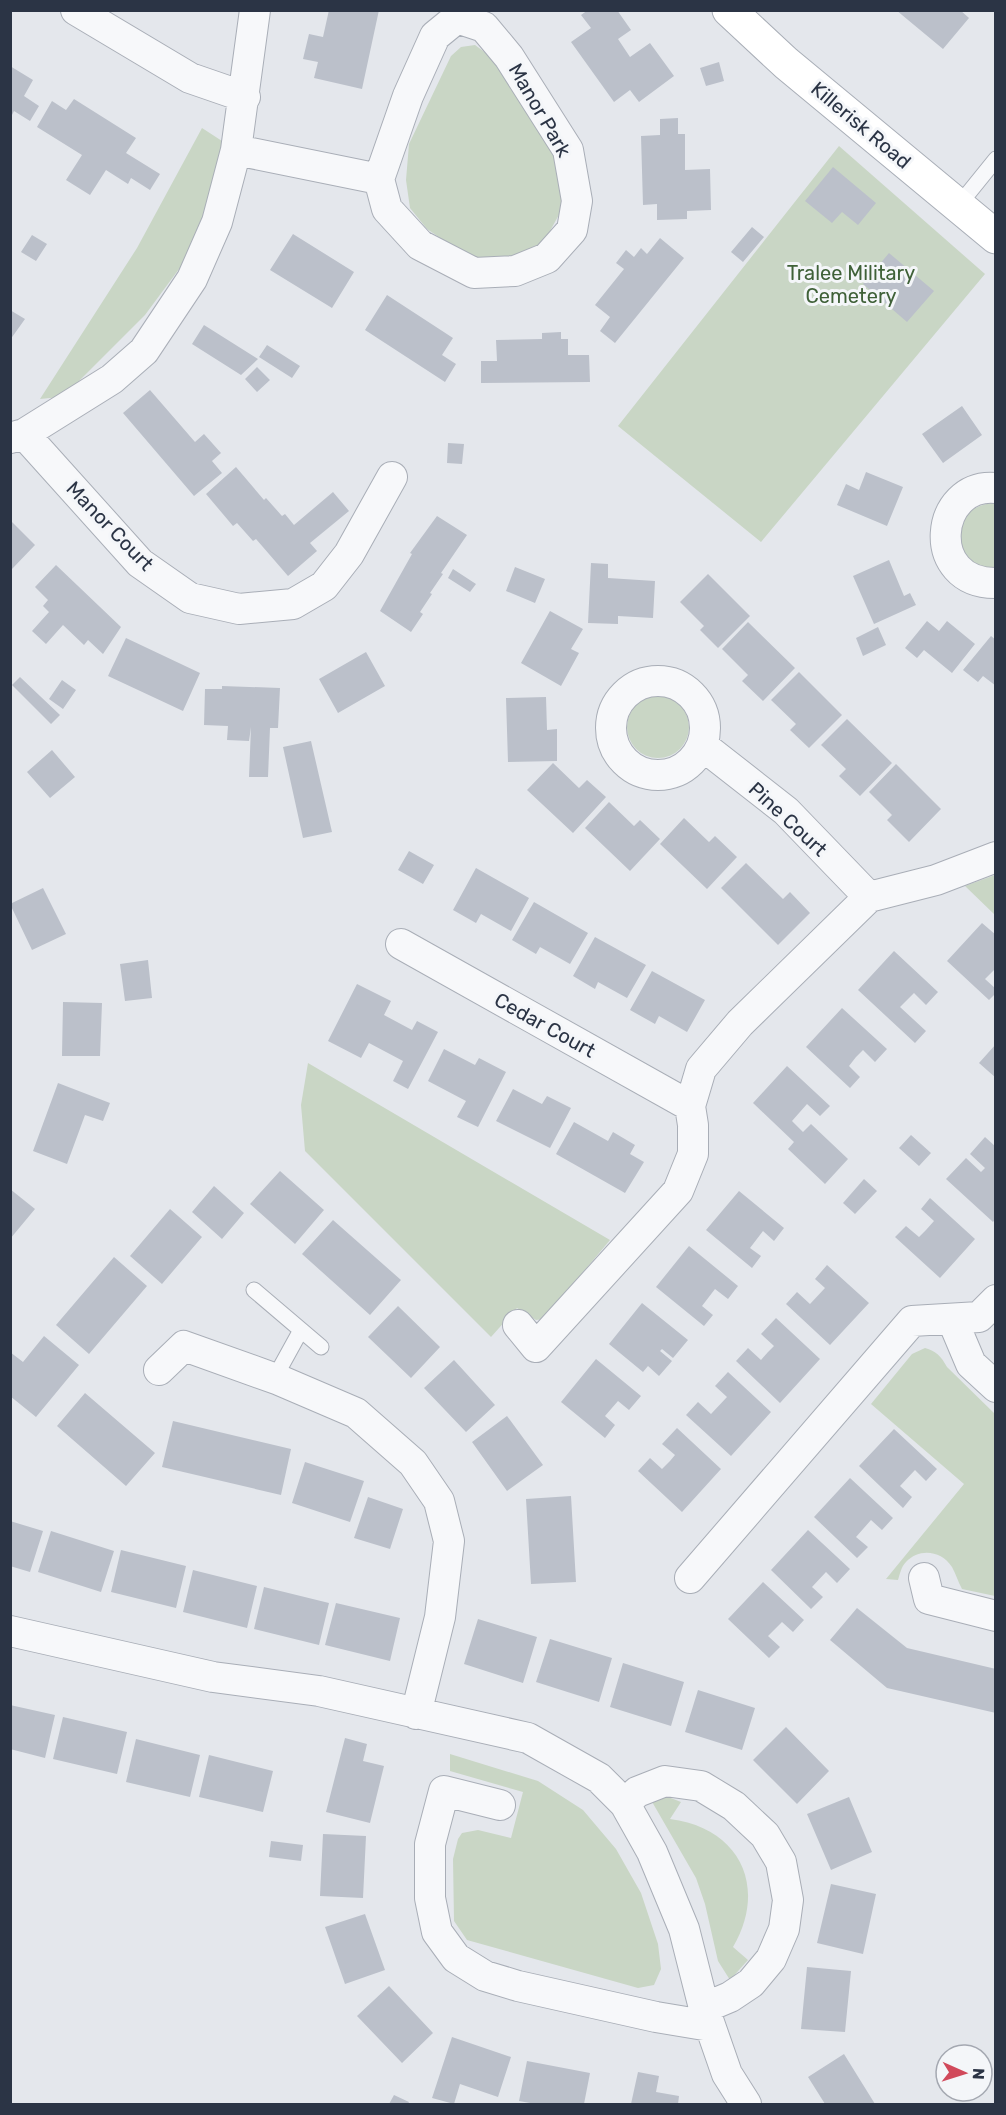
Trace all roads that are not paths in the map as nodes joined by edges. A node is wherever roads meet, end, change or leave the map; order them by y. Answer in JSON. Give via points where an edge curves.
{"nodes":[{"id":1,"x":76,"y":10,"type":"edge"},
{"id":2,"x":255,"y":10,"type":"edge"},
{"id":3,"x":729,"y":10,"type":"edge"},
{"id":4,"x":244,"y":97,"type":"junction"},
{"id":5,"x":236,"y":150,"type":"junction"},
{"id":6,"x":996,"y":159,"type":"edge"},
{"id":7,"x":380,"y":179,"type":"junction"},
{"id":8,"x":958,"y":206,"type":"junction"},
{"id":9,"x":996,"y":237,"type":"edge"},
{"id":10,"x":17,"y":436,"type":"edge"},
{"id":11,"x":392,"y":477,"type":"dead end"},
{"id":12,"x":996,"y":488,"type":"edge"},
{"id":13,"x":996,"y":583,"type":"edge"},
{"id":14,"x":703,"y":746,"type":"dead end"},
{"id":15,"x":996,"y":857,"type":"edge"},
{"id":16,"x":869,"y":897,"type":"junction"},
{"id":17,"x":401,"y":944,"type":"dead end"},
{"id":18,"x":690,"y":1106,"type":"junction"},
{"id":19,"x":254,"y":1290,"type":"dead end"},
{"id":20,"x":996,"y":1299,"type":"edge"},
{"id":21,"x":952,"y":1318,"type":"junction"},
{"id":22,"x":519,"y":1325,"type":"dead end"},
{"id":23,"x":301,"y":1330,"type":"junction"},
{"id":24,"x":321,"y":1347,"type":"dead end"},
{"id":25,"x":159,"y":1370,"type":"dead end"},
{"id":26,"x":274,"y":1379,"type":"junction"},
{"id":27,"x":996,"y":1387,"type":"edge"},
{"id":28,"x":690,"y":1578,"type":"dead end"},
{"id":29,"x":924,"y":1578,"type":"dead end"},
{"id":30,"x":996,"y":1616,"type":"edge"},
{"id":31,"x":10,"y":1631,"type":"edge"},
{"id":32,"x":416,"y":1713,"type":"junction"},
{"id":33,"x":500,"y":1804,"type":"dead end"},
{"id":34,"x":625,"y":1804,"type":"junction"},
{"id":35,"x":707,"y":2017,"type":"junction"},
{"id":36,"x":746,"y":2104,"type":"edge"}],
"edges":[{"from":1,"to":4,"type":"street","via":[[190,78]]},
{"from":2,"to":4,"type":"street"},
{"from":3,"to":8,"type":"main road","name":"Killerisk Road","via":[[786,63]]},
{"from":4,"to":5,"type":"street"},
{"from":5,"to":7,"type":"street"},
{"from":5,"to":10,"type":"street","via":[[217,222],[192,279],[144,351],[112,379]]},
{"from":6,"to":8,"type":"lane"},
{"from":7,"to":7,"type":"street","name":"Manor Park","via":[[387,209],[420,245],[474,273],[515,271],[547,258],[572,230],[577,201],[568,150],[509,57],[484,27],[457,18],[435,36],[408,96]]},
{"from":8,"to":9,"type":"main road","name":"Killerisk Road"},
{"from":10,"to":11,"type":"street","name":"Manor Court","via":[[140,563],[190,598],[239,609],[293,604],[324,586],[349,554]]},
{"from":12,"to":13,"type":"street","via":[[976,491],[958,502],[949,516],[945,534],[954,565],[966,576]]},
{"from":14,"to":16,"type":"street","name":"Pine Court","via":[[786,812]]},
{"from":15,"to":16,"type":"street","via":[[936,880]]},
{"from":16,"to":18,"type":"street","via":[[740,1023],[700,1069]]},
{"from":17,"to":18,"type":"street","name":"Cedar Court"},
{"from":18,"to":22,"type":"street","via":[[693,1154],[678,1191],[536,1347]]},
{"from":19,"to":23,"type":"lane"},
{"from":20,"to":21,"type":"street","via":[[979,1317]]},
{"from":21,"to":27,"type":"street","via":[[971,1364]]},
{"from":21,"to":28,"type":"street","via":[[912,1322]]},
{"from":23,"to":24,"type":"lane"},
{"from":23,"to":26,"type":"lane"},
{"from":25,"to":26,"type":"street","via":[[184,1346]]},
{"from":26,"to":32,"type":"street","via":[[356,1413],[413,1463],[439,1501],[449,1541],[440,1617]]},
{"from":29,"to":30,"type":"street","via":[[929,1599]]},
{"from":31,"to":32,"type":"street","via":[[213,1677],[319,1691]]},
{"from":32,"to":34,"type":"street","via":[[528,1738],[599,1778]]},
{"from":33,"to":35,"type":"street","via":[[444,1791],[430,1844],[430,1898],[437,1932],[456,1958],[485,1976],[518,1986],[657,2017]]},
{"from":34,"to":35,"type":"street","via":[[652,1852],[684,1929]]},
{"from":34,"to":35,"type":"street","via":[[637,1791],[665,1781],[700,1786],[742,1813],[765,1835],[781,1862],[788,1900],[784,1929],[771,1959],[751,1983]]},
{"from":35,"to":36,"type":"street","via":[[727,2074]]}]}
